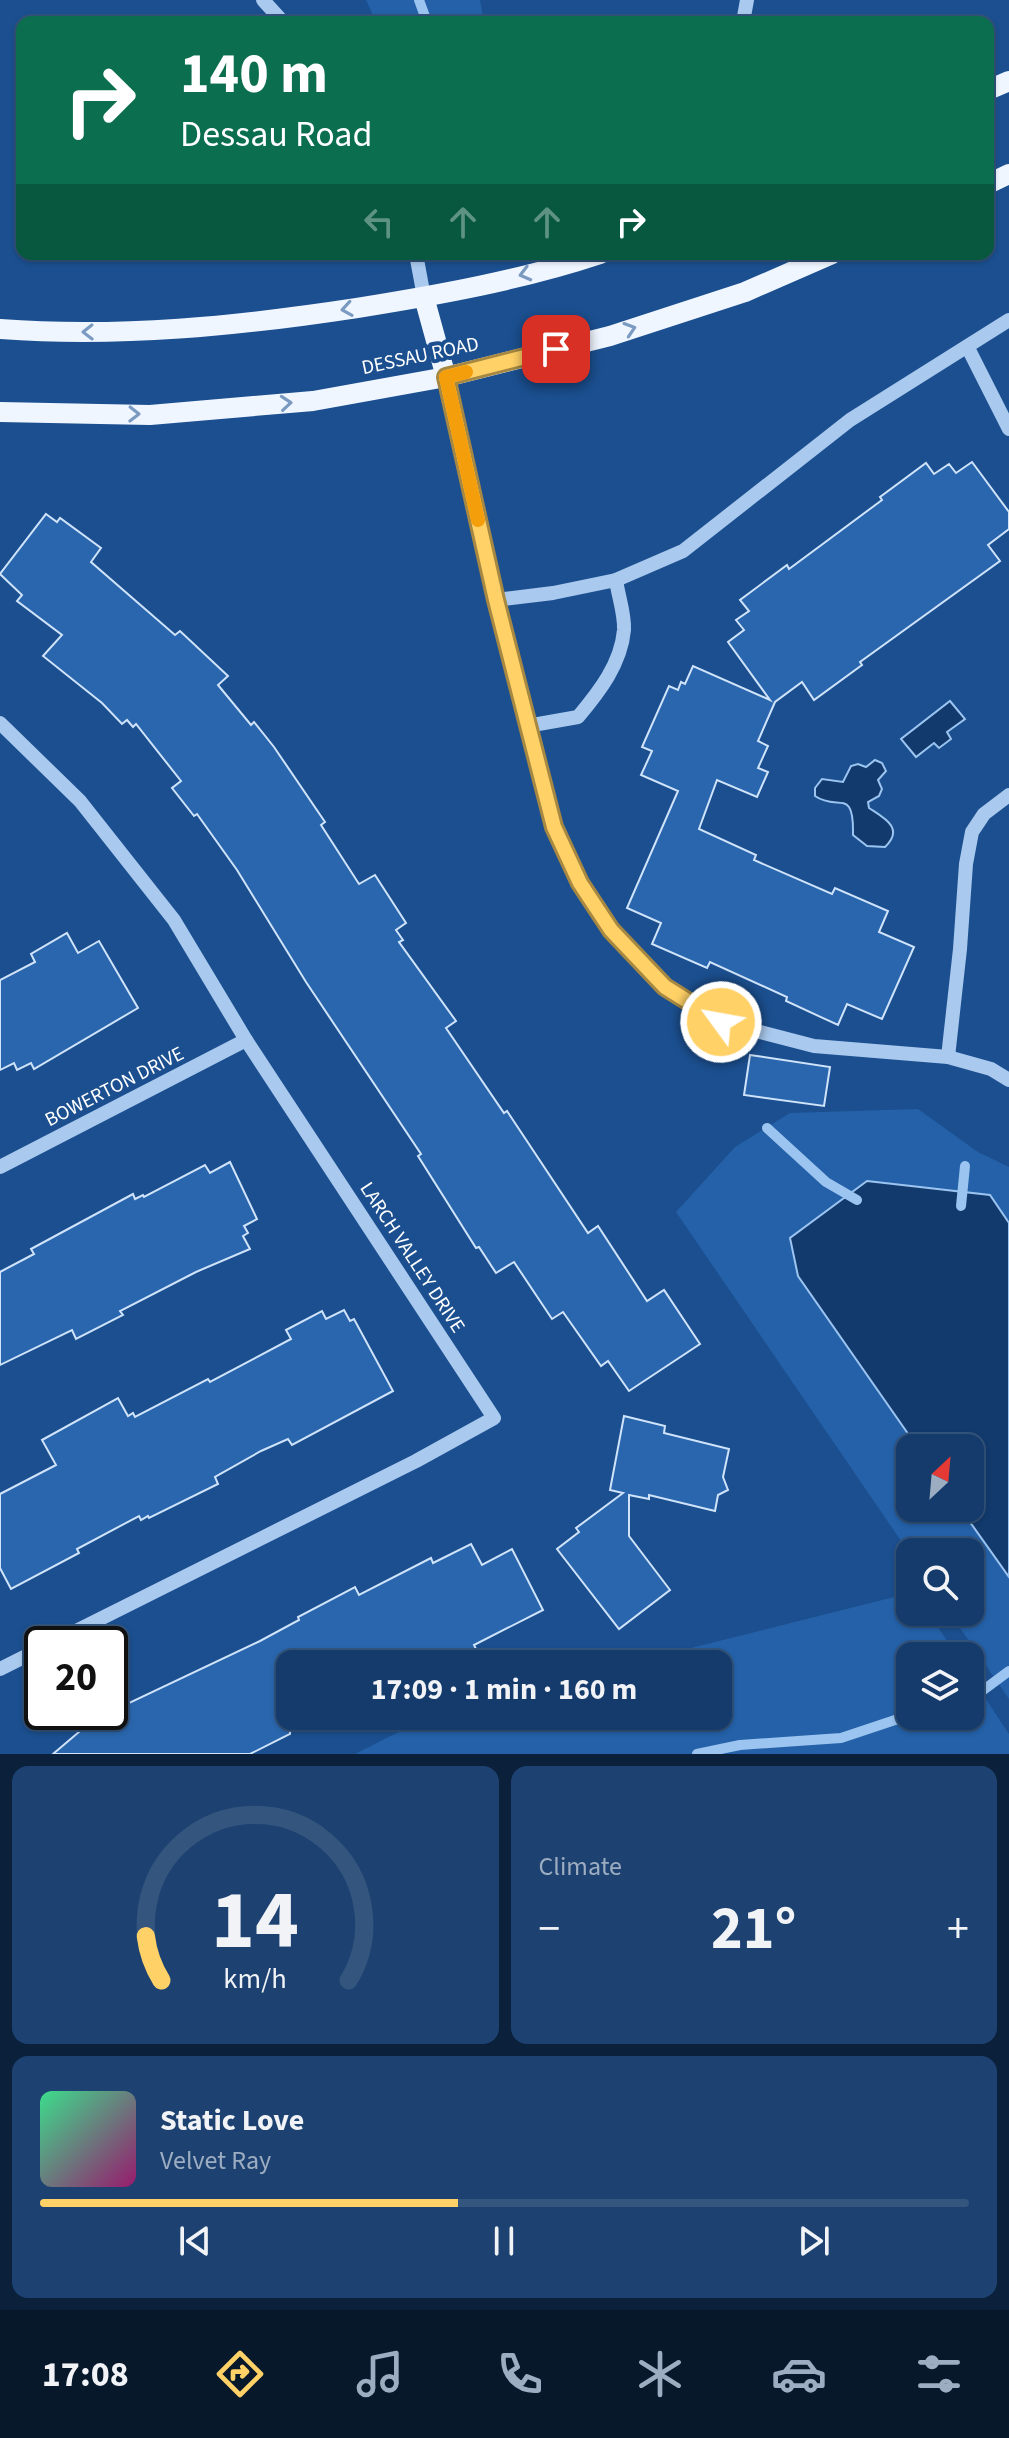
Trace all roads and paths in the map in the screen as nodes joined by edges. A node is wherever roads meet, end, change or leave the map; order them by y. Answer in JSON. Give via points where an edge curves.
{"nodes":[{"id":1,"x":263,"y":0,"type":"edge"},
{"id":2,"x":278,"y":16,"type":"edge"},
{"id":3,"x":417,"y":260,"type":"edge"},
{"id":4,"x":575,"y":260,"type":"edge"},
{"id":5,"x":818,"y":260,"type":"edge"},
{"id":6,"x":424,"y":297,"type":"junction"},
{"id":7,"x":1009,"y":320,"type":"edge"},
{"id":8,"x":0,"y":329,"type":"edge"},
{"id":9,"x":968,"y":348,"type":"junction"},
{"id":10,"x":446,"y":377,"type":"junction"},
{"id":11,"x":0,"y":412,"type":"edge"},
{"id":12,"x":1009,"y":429,"type":"edge"},
{"id":13,"x":616,"y":580,"type":"junction"},
{"id":14,"x":496,"y":600,"type":"junction"},
{"id":15,"x":0,"y":723,"type":"edge"},
{"id":16,"x":527,"y":726,"type":"junction"},
{"id":17,"x":1009,"y":795,"type":"edge"},
{"id":18,"x":246,"y":1040,"type":"junction"},
{"id":19,"x":948,"y":1057,"type":"junction"},
{"id":20,"x":1009,"y":1080,"type":"edge"},
{"id":21,"x":0,"y":1167,"type":"edge"},
{"id":22,"x":86,"y":1626,"type":"edge"},
{"id":23,"x":24,"y":1657,"type":"edge"},
{"id":24,"x":0,"y":1669,"type":"edge"}],
"edges":[{"from":1,"to":2,"type":"street"},
{"from":3,"to":6,"type":"street"},
{"from":4,"to":6,"type":"main road","one_way":true},
{"from":10,"to":5,"type":"main road","name":"DESSAU ROAD","one_way":true,"via":[[610,336],[745,292]]},
{"from":6,"to":8,"type":"main road","one_way":true,"via":[[171,330]]},
{"from":6,"to":10,"type":"main road"},
{"from":7,"to":9,"type":"street"},
{"from":9,"to":12,"type":"street"},
{"from":9,"to":13,"type":"street","via":[[850,420],[683,551]]},
{"from":11,"to":10,"type":"main road","name":"DESSAU ROAD","one_way":true,"via":[[150,415],[313,401]]},
{"from":10,"to":14,"type":"street"},
{"from":13,"to":14,"type":"street"},
{"from":13,"to":16,"type":"street","via":[[624,628],[604,686],[578,717]]},
{"from":14,"to":16,"type":"street"},
{"from":15,"to":18,"type":"street","name":"LARCH VALLEY DRIVE","via":[[80,801],[174,920]]},
{"from":16,"to":19,"type":"street","via":[[554,827],[580,883],[611,930],[665,987],[721,1022],[814,1046]]},
{"from":17,"to":19,"type":"street","via":[[984,814],[972,832]]},
{"from":18,"to":21,"type":"street","name":"BOWERTON DRIVE"},
{"from":18,"to":22,"type":"street","name":"LARCH VALLEY DRIVE","via":[[494,1418]]},
{"from":19,"to":20,"type":"street"},
{"from":23,"to":24,"type":"street"}]}
